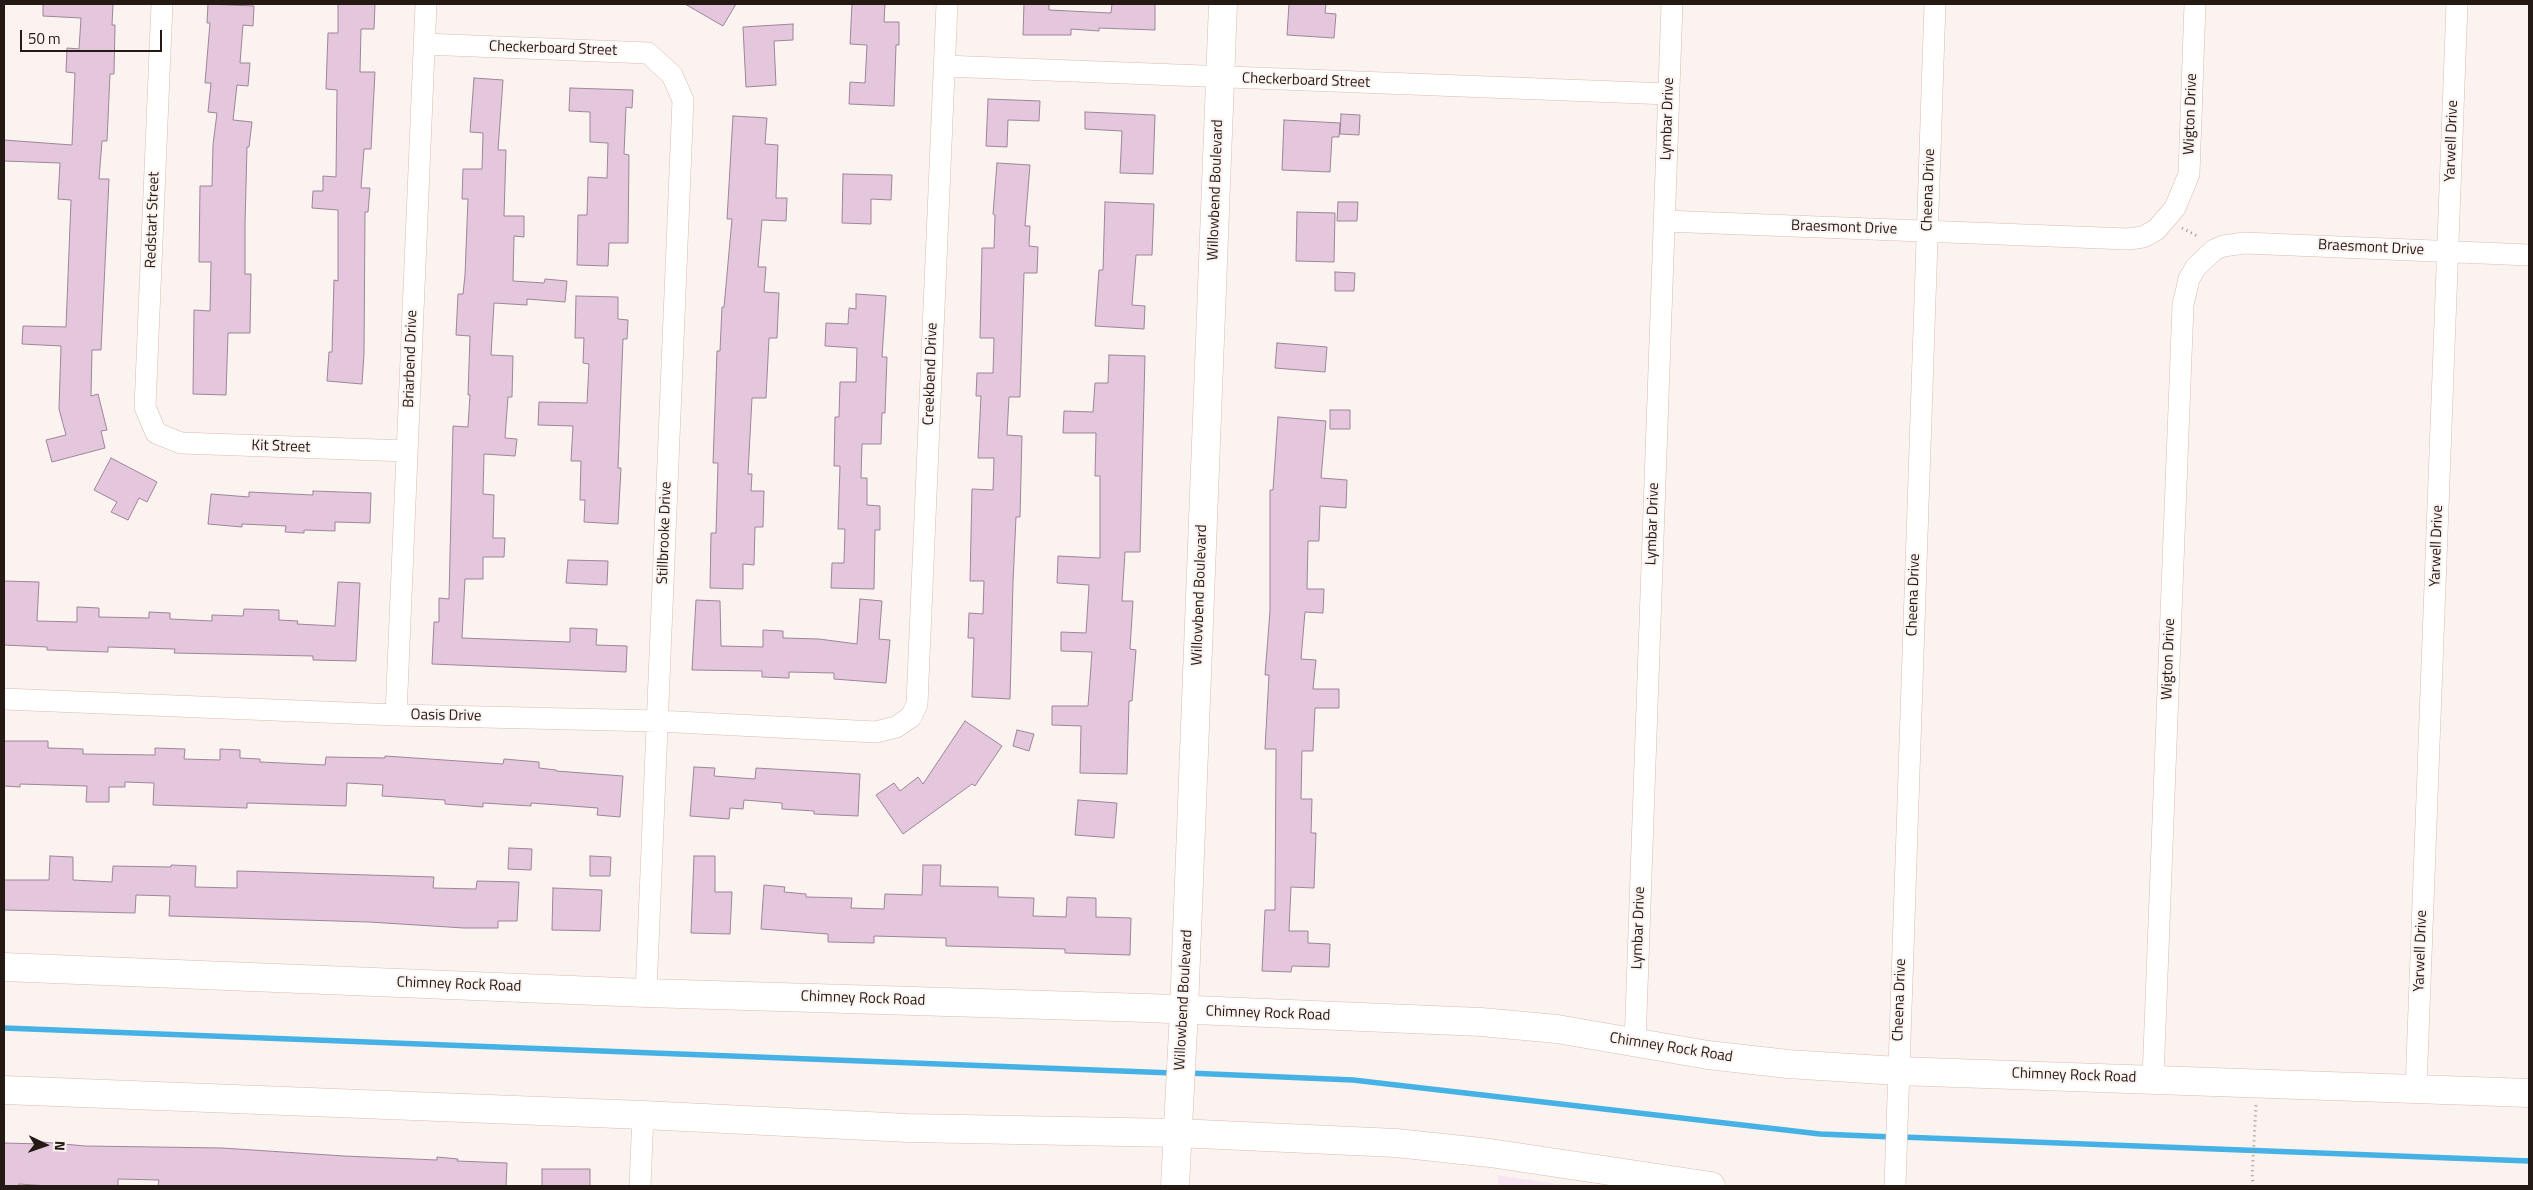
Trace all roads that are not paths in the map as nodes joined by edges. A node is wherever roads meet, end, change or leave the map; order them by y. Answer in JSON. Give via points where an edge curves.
{"nodes":[{"id":1,"x":162,"y":4,"type":"edge"},
{"id":2,"x":426,"y":4,"type":"edge"},
{"id":3,"x":947,"y":4,"type":"edge"},
{"id":4,"x":1223,"y":4,"type":"edge"},
{"id":5,"x":1672,"y":4,"type":"edge"},
{"id":6,"x":1935,"y":4,"type":"edge"},
{"id":7,"x":2195,"y":4,"type":"edge"},
{"id":8,"x":2457,"y":4,"type":"edge"},
{"id":9,"x":424,"y":44,"type":"junction"},
{"id":10,"x":944,"y":66,"type":"junction"},
{"id":11,"x":672,"y":75,"type":"joint"},
{"id":12,"x":1220,"y":77,"type":"junction"},
{"id":13,"x":1669,"y":94,"type":"junction"},
{"id":14,"x":2167,"y":218,"type":"joint"},
{"id":15,"x":1664,"y":221,"type":"junction"},
{"id":16,"x":1927,"y":232,"type":"junction"},
{"id":17,"x":2214,"y":250,"type":"joint"},
{"id":18,"x":2448,"y":251,"type":"junction"},
{"id":19,"x":2529,"y":255,"type":"edge"},
{"id":20,"x":156,"y":433,"type":"joint"},
{"id":21,"x":407,"y":451,"type":"junction"},
{"id":22,"x":4,"y":699,"type":"edge"},
{"id":23,"x":396,"y":715,"type":"junction"},
{"id":24,"x":658,"y":721,"type":"junction"},
{"id":25,"x":888,"y":728,"type":"joint"},
{"id":26,"x":4,"y":966,"type":"edge"},
{"id":27,"x":646,"y":993,"type":"junction"},
{"id":28,"x":1184,"y":1010,"type":"junction"},
{"id":29,"x":1635,"y":1044,"type":"junction"},
{"id":30,"x":1898,"y":1071,"type":"junction"},
{"id":31,"x":2153,"y":1078,"type":"junction"},
{"id":32,"x":2416,"y":1088,"type":"junction"},
{"id":33,"x":4,"y":1090,"type":"edge"},
{"id":34,"x":2529,"y":1093,"type":"edge"},
{"id":35,"x":642,"y":1115,"type":"junction"},
{"id":36,"x":1177,"y":1134,"type":"junction"},
{"id":37,"x":1894,"y":1176,"type":"edge"},
{"id":38,"x":640,"y":1186,"type":"edge"},
{"id":39,"x":1175,"y":1186,"type":"edge"},
{"id":40,"x":1711,"y":1186,"type":"edge"}],
"edges":[{"from":1,"to":20,"type":"street","name":"Redstart Street","via":[[145,407]]},
{"from":2,"to":9,"type":"street","name":"Briarbend Drive"},
{"from":3,"to":10,"type":"street","name":"Creekbend Drive"},
{"from":4,"to":12,"type":"main road","name":"Willowbend Boulevard"},
{"from":5,"to":13,"type":"street","name":"Lymbar Drive"},
{"from":6,"to":16,"type":"street","name":"Cheena Drive"},
{"from":7,"to":14,"type":"street","name":"Wigton Drive","via":[[2189,174],[2182,195]]},
{"from":8,"to":18,"type":"street","name":"Yarwell Drive"},
{"from":9,"to":11,"type":"street","name":"Checkerboard Street","via":[[648,53]]},
{"from":9,"to":21,"type":"street","name":"Briarbend Drive"},
{"from":10,"to":12,"type":"street","name":"Checkerboard Street"},
{"from":10,"to":25,"type":"street","name":"Creekbend Drive","via":[[917,704],[911,717]]},
{"from":11,"to":24,"type":"street","name":"Stillbrooke Drive","via":[[683,100]]},
{"from":12,"to":13,"type":"street","name":"Checkerboard Street"},
{"from":12,"to":28,"type":"main road","name":"Willowbend Boulevard"},
{"from":13,"to":15,"type":"street","name":"Lymbar Drive"},
{"from":14,"to":16,"type":"street","name":"Braesmont Drive","via":[[2156,230],[2143,237],[2128,239]]},
{"from":15,"to":16,"type":"street","name":"Braesmont Drive"},
{"from":15,"to":29,"type":"street","name":"Lymbar Drive"},
{"from":16,"to":30,"type":"street","name":"Cheena Drive"},
{"from":17,"to":18,"type":"street","name":"Braesmont Drive","via":[[2257,242]]},
{"from":17,"to":31,"type":"street","name":"Wigton Drive","via":[[2196,267],[2183,305]]},
{"from":18,"to":19,"type":"street","name":"Braesmont Drive"},
{"from":18,"to":32,"type":"street","name":"Yarwell Drive"},
{"from":20,"to":21,"type":"street","name":"Kit Street","via":[[181,443]]},
{"from":21,"to":23,"type":"street","name":"Briarbend Drive"},
{"from":22,"to":23,"type":"street","name":"Oasis Drive"},
{"from":23,"to":24,"type":"street","name":"Oasis Drive"},
{"from":24,"to":25,"type":"street","name":"Oasis Drive","via":[[876,732]]},
{"from":24,"to":27,"type":"street","name":"Stillbrooke Drive"},
{"from":26,"to":27,"type":"main road","name":"Chimney Rock Road"},
{"from":27,"to":28,"type":"main road","name":"Chimney Rock Road"},
{"from":28,"to":29,"type":"main road","name":"Chimney Rock Road","via":[[1481,1022],[1557,1029]]},
{"from":28,"to":36,"type":"main road","name":"Willowbend Boulevard"},
{"from":29,"to":30,"type":"main road","name":"Chimney Rock Road","via":[[1788,1064]]},
{"from":30,"to":31,"type":"main road","name":"Chimney Rock Road"},
{"from":30,"to":37,"type":"street","name":"Cheena Drive"},
{"from":31,"to":32,"type":"main road","name":"Chimney Rock Road"},
{"from":32,"to":34,"type":"main road","name":"Chimney Rock Road"},
{"from":33,"to":35,"type":"main road"},
{"from":35,"to":36,"type":"main road","via":[[908,1128]]},
{"from":35,"to":38,"type":"street"},
{"from":36,"to":39,"type":"main road","name":"Willowbend Boulevard"},
{"from":36,"to":40,"type":"main road","via":[[1396,1143],[1490,1153]]}]}
